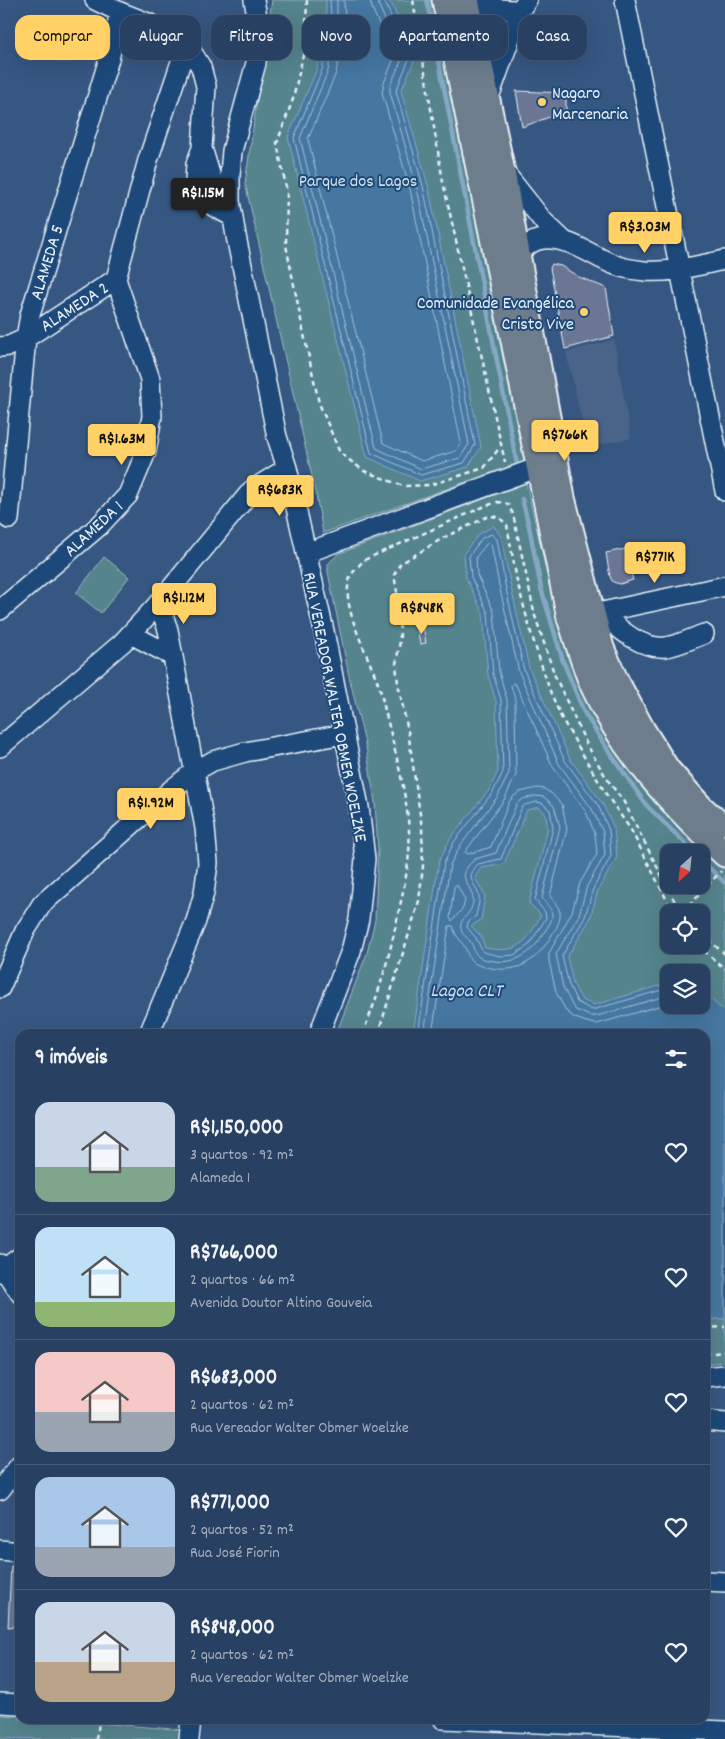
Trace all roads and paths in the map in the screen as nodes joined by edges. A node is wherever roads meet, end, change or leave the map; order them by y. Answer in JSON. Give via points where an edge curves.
{"nodes":[{"id":1,"x":95,"y":0,"type":"edge"},
{"id":2,"x":254,"y":0,"type":"edge"},
{"id":3,"x":308,"y":0,"type":"edge"},
{"id":4,"x":413,"y":0,"type":"edge"},
{"id":5,"x":445,"y":0,"type":"edge"},
{"id":6,"x":466,"y":0,"type":"edge"},
{"id":7,"x":473,"y":0,"type":"edge"},
{"id":8,"x":625,"y":0,"type":"edge"},
{"id":9,"x":524,"y":5,"type":"edge"},
{"id":10,"x":120,"y":12,"type":"junction"},
{"id":11,"x":128,"y":15,"type":"edge"},
{"id":12,"x":182,"y":60,"type":"edge"},
{"id":13,"x":197,"y":60,"type":"edge"},
{"id":14,"x":488,"y":100,"type":"junction"},
{"id":15,"x":490,"y":168,"type":"junction"},
{"id":16,"x":232,"y":209,"type":"junction"},
{"id":17,"x":565,"y":242,"type":"junction"},
{"id":18,"x":517,"y":255,"type":"junction"},
{"id":19,"x":725,"y":260,"type":"edge"},
{"id":20,"x":680,"y":269,"type":"junction"},
{"id":21,"x":116,"y":279,"type":"junction"},
{"id":22,"x":26,"y":338,"type":"junction"},
{"id":23,"x":0,"y":347,"type":"edge"},
{"id":24,"x":539,"y":467,"type":"junction"},
{"id":25,"x":287,"y":468,"type":"junction"},
{"id":26,"x":725,"y":491,"type":"edge"},
{"id":27,"x":562,"y":498,"type":"junction"},
{"id":28,"x":9,"y":520,"type":"dead end"},
{"id":29,"x":306,"y":553,"type":"junction"},
{"id":30,"x":725,"y":586,"type":"edge"},
{"id":31,"x":159,"y":603,"type":"junction"},
{"id":32,"x":0,"y":610,"type":"edge"},
{"id":33,"x":588,"y":615,"type":"junction"},
{"id":34,"x":131,"y":634,"type":"junction"},
{"id":35,"x":704,"y":634,"type":"dead end"},
{"id":36,"x":172,"y":656,"type":"junction"},
{"id":37,"x":344,"y":734,"type":"junction"},
{"id":38,"x":0,"y":747,"type":"edge"},
{"id":39,"x":194,"y":771,"type":"junction"},
{"id":40,"x":725,"y":830,"type":"edge"},
{"id":41,"x":722,"y":864,"type":"edge"},
{"id":42,"x":669,"y":904,"type":"edge"},
{"id":43,"x":677,"y":904,"type":"edge"},
{"id":44,"x":690,"y":904,"type":"edge"},
{"id":45,"x":710,"y":942,"type":"edge"},
{"id":46,"x":708,"y":954,"type":"edge"},
{"id":47,"x":725,"y":954,"type":"edge"},
{"id":48,"x":725,"y":969,"type":"edge"},
{"id":49,"x":0,"y":988,"type":"edge"},
{"id":50,"x":151,"y":1029,"type":"edge"},
{"id":51,"x":321,"y":1029,"type":"edge"},
{"id":52,"x":364,"y":1029,"type":"edge"},
{"id":53,"x":380,"y":1029,"type":"edge"},
{"id":54,"x":15,"y":1260,"type":"edge"},
{"id":55,"x":2,"y":1268,"type":"edge"},
{"id":56,"x":15,"y":1286,"type":"edge"},
{"id":57,"x":725,"y":1327,"type":"edge"},
{"id":58,"x":710,"y":1328,"type":"edge"},
{"id":59,"x":725,"y":1352,"type":"edge"},
{"id":60,"x":710,"y":1354,"type":"edge"},
{"id":61,"x":725,"y":1375,"type":"edge"},
{"id":62,"x":710,"y":1376,"type":"edge"},
{"id":63,"x":710,"y":1422,"type":"edge"},
{"id":64,"x":725,"y":1423,"type":"edge"},
{"id":65,"x":15,"y":1471,"type":"edge"},
{"id":66,"x":0,"y":1490,"type":"edge"},
{"id":67,"x":0,"y":1550,"type":"edge"},
{"id":68,"x":15,"y":1552,"type":"edge"},
{"id":69,"x":710,"y":1581,"type":"edge"},
{"id":70,"x":725,"y":1582,"type":"edge"},
{"id":71,"x":0,"y":1703,"type":"edge"},
{"id":72,"x":15,"y":1704,"type":"edge"},
{"id":73,"x":99,"y":1724,"type":"edge"},
{"id":74,"x":190,"y":1724,"type":"edge"},
{"id":75,"x":475,"y":1724,"type":"edge"},
{"id":76,"x":504,"y":1731,"type":"edge"},
{"id":77,"x":725,"y":1731,"type":"edge"},
{"id":78,"x":96,"y":1739,"type":"edge"},
{"id":79,"x":189,"y":1739,"type":"edge"}],
"edges":[{"from":1,"to":10,"type":"street"},
{"from":2,"to":16,"type":"street","name":"RUA VEREADOR WALTER OBMER WOELZKE","via":[[258,22],[256,63],[232,151]]},
{"from":3,"to":4,"type":"path","via":[[305,47],[293,99],[277,143],[287,192],[286,245],[319,403],[340,453],[364,472],[403,486],[430,485],[484,468],[500,446],[443,182]]},
{"from":5,"to":15,"type":"main road"},
{"from":6,"to":14,"type":"main road"},
{"from":7,"to":9,"type":"street","via":[[497,10]]},
{"from":8,"to":20,"type":"street"},
{"from":9,"to":14,"type":"street"},
{"from":10,"to":11,"type":"street"},
{"from":10,"to":22,"type":"street","name":"ALAMEDA 5","via":[[30,315]]},
{"from":12,"to":21,"type":"street","name":"ALAMEDA 2","via":[[148,160]]},
{"from":13,"to":16,"type":"street","via":[[206,86],[202,148],[196,164],[198,191],[213,206]]},
{"from":14,"to":15,"type":"main road"},
{"from":15,"to":17,"type":"street"},
{"from":15,"to":18,"type":"main road"},
{"from":15,"to":24,"type":"main road"},
{"from":16,"to":25,"type":"street","name":"RUA VEREADOR WALTER OBMER WOELZKE","via":[[277,437]]},
{"from":17,"to":18,"type":"street","via":[[546,238],[537,240]]},
{"from":17,"to":20,"type":"street","via":[[618,266],[647,271]]},
{"from":18,"to":27,"type":"main road"},
{"from":19,"to":20,"type":"street"},
{"from":20,"to":26,"type":"street"},
{"from":21,"to":22,"type":"street","name":"ALAMEDA 2"},
{"from":21,"to":32,"type":"street","name":"ALAMEDA 1","via":[[150,379],[152,416],[146,452],[128,495],[111,514]]},
{"from":22,"to":23,"type":"street","name":"ALAMEDA 2"},
{"from":22,"to":28,"type":"street","name":"ALAMEDA 5"},
{"from":24,"to":27,"type":"street","via":[[552,473]]},
{"from":24,"to":29,"type":"street","name":"RUA VEREADOR WALTER OBMER WOELZKE"},
{"from":24,"to":33,"type":"main road"},
{"from":25,"to":29,"type":"street","name":"RUA VEREADOR WALTER OBMER WOELZKE"},
{"from":25,"to":31,"type":"street","via":[[252,490]]},
{"from":27,"to":33,"type":"main road"},
{"from":29,"to":37,"type":"street","name":"RUA VEREADOR WALTER OBMER WOELZKE"},
{"from":30,"to":33,"type":"street"},
{"from":31,"to":34,"type":"street"},
{"from":31,"to":36,"type":"street"},
{"from":33,"to":35,"type":"street","via":[[650,645],[666,647]]},
{"from":33,"to":40,"type":"main road","via":[[615,680],[667,770]]},
{"from":33,"to":41,"type":"main road","via":[[594,687],[624,742]]},
{"from":34,"to":36,"type":"street"},
{"from":34,"to":38,"type":"street"},
{"from":36,"to":39,"type":"street"},
{"from":37,"to":39,"type":"street","via":[[245,752],[213,761]]},
{"from":37,"to":51,"type":"street","name":"RUA VEREADOR WALTER OBMER WOELZKE","via":[[359,807],[365,859],[359,918],[351,951]]},
{"from":39,"to":49,"type":"street","via":[[42,904],[25,931]]},
{"from":39,"to":50,"type":"street","via":[[208,863],[204,893],[196,921]]},
{"from":41,"to":44,"type":"path","via":[[715,878]]},
{"from":42,"to":53,"type":"path","via":[[631,830],[562,719],[531,634],[507,525],[499,517],[489,516],[400,564],[394,575],[400,641],[396,664],[419,811],[423,866],[420,901]]},
{"from":43,"to":52,"type":"path","via":[[624,802],[586,743],[555,676],[536,616],[513,514],[508,504],[497,502],[483,507],[364,560],[349,581],[348,600],[378,682],[409,832],[406,878],[396,926]]},
{"from":45,"to":47,"type":"path"},
{"from":46,"to":48,"type":"path"},
{"from":54,"to":55,"type":"street"},
{"from":55,"to":56,"type":"street"},
{"from":57,"to":58,"type":"path"},
{"from":59,"to":60,"type":"path"},
{"from":61,"to":62,"type":"street"},
{"from":63,"to":64,"type":"street"},
{"from":65,"to":66,"type":"street"},
{"from":67,"to":68,"type":"street"},
{"from":69,"to":70,"type":"street"},
{"from":71,"to":72,"type":"street"},
{"from":73,"to":78,"type":"path"},
{"from":74,"to":79,"type":"street"},
{"from":75,"to":76,"type":"street"},
{"from":76,"to":77,"type":"street"}]}
